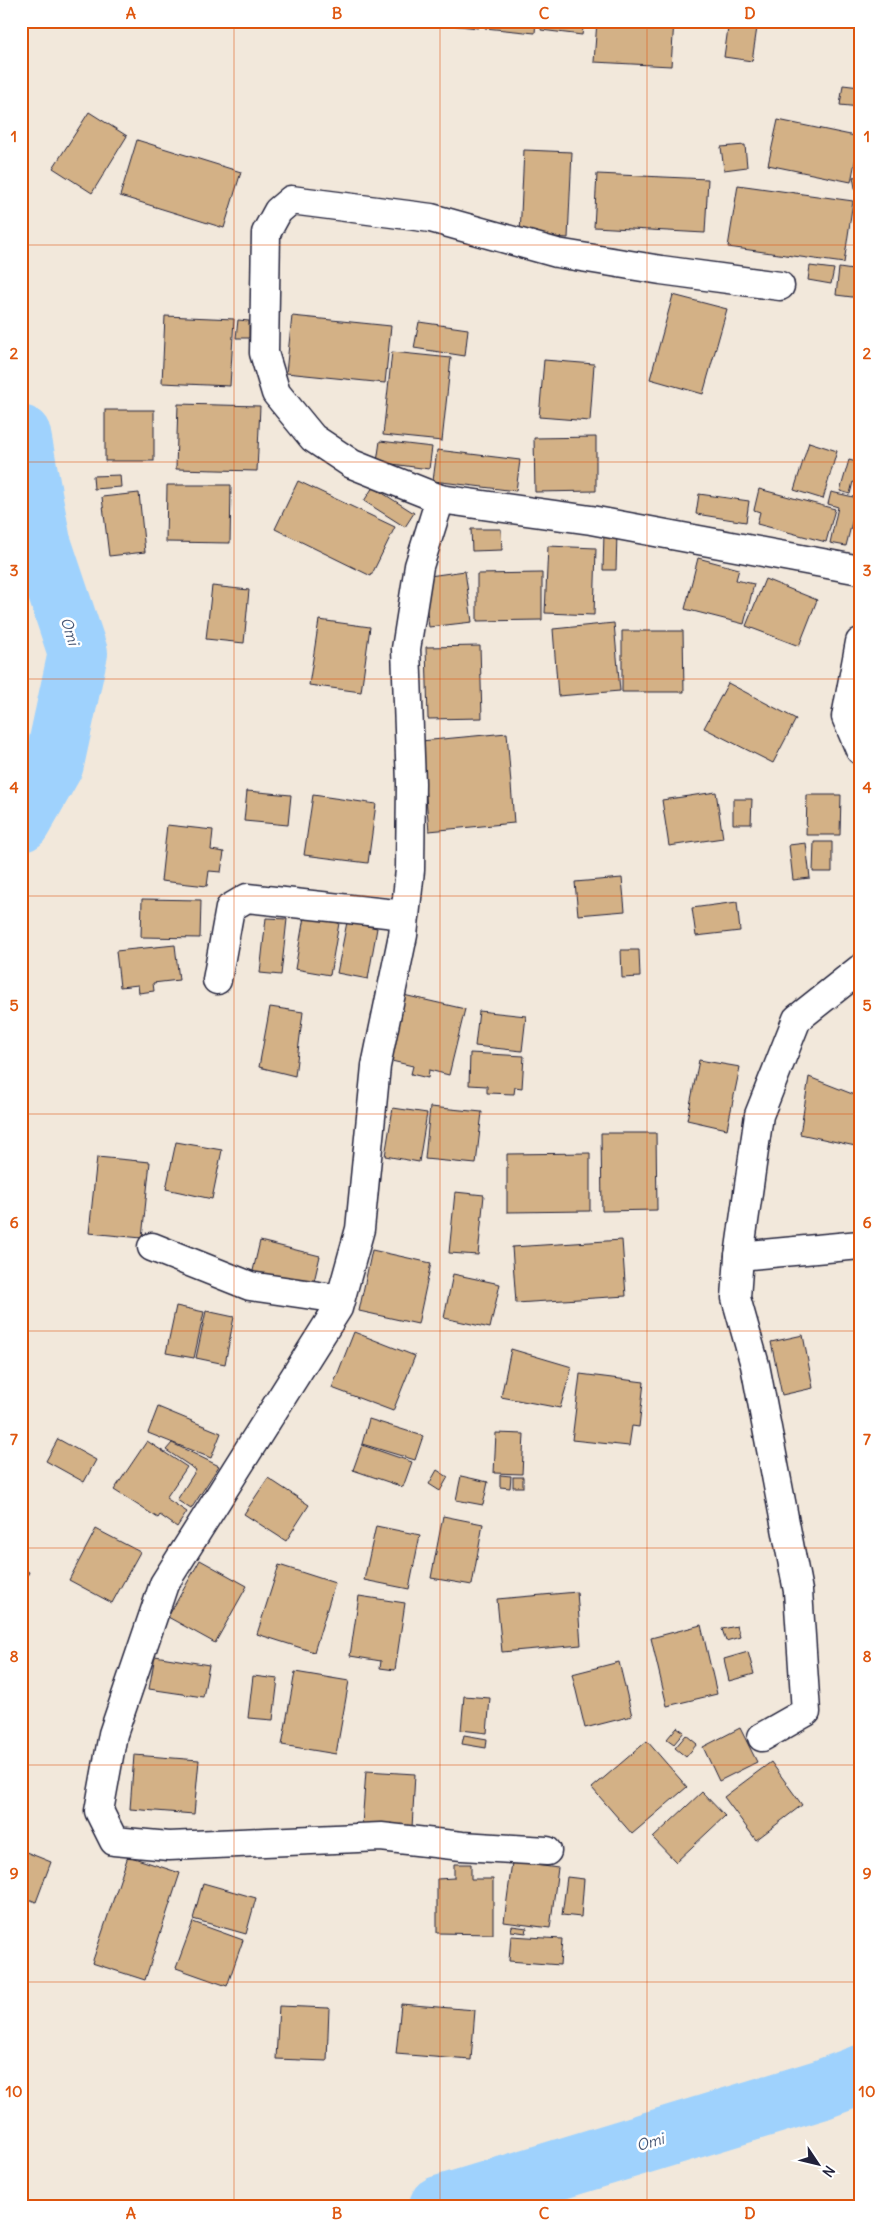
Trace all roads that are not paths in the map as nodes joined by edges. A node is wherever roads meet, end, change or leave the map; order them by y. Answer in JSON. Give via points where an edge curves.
{"nodes":[{"id":1,"x":780,"y":286,"type":"dead end"},
{"id":2,"x":440,"y":499,"type":"junction"},
{"id":3,"x":860,"y":570,"type":"edge"},
{"id":4,"x":860,"y":642,"type":"edge"},
{"id":5,"x":860,"y":750,"type":"edge"},
{"id":6,"x":405,"y":914,"type":"junction"},
{"id":7,"x":860,"y":969,"type":"edge"},
{"id":8,"x":217,"y":980,"type":"dead end"},
{"id":9,"x":860,"y":1245,"type":"edge"},
{"id":10,"x":152,"y":1247,"type":"dead end"},
{"id":11,"x":739,"y":1256,"type":"junction"},
{"id":12,"x":340,"y":1299,"type":"junction"},
{"id":13,"x":762,"y":1737,"type":"dead end"},
{"id":14,"x":547,"y":1851,"type":"dead end"}],
"edges":[{"from":1,"to":2,"type":"street","via":[[557,252],[431,218],[291,200],[278,211],[266,233],[264,353],[276,393],[313,438],[352,464]]},
{"from":2,"to":3,"type":"street","via":[[591,520]]},
{"from":2,"to":6,"type":"street","via":[[419,566],[406,649],[411,783],[410,870]]},
{"from":4,"to":5,"type":"street","via":[[846,717]]},
{"from":6,"to":8,"type":"street","via":[[247,898],[230,908]]},
{"from":6,"to":12,"type":"street","via":[[376,1066],[360,1229]]},
{"from":7,"to":11,"type":"street","via":[[797,1019],[760,1116]]},
{"from":9,"to":11,"type":"street"},
{"from":10,"to":12,"type":"street","via":[[250,1286]]},
{"from":11,"to":13,"type":"street","via":[[736,1298],[755,1365],[798,1591],[806,1712]]},
{"from":12,"to":14,"type":"street","via":[[338,1308],[164,1584],[113,1734],[99,1811],[114,1841],[169,1846],[381,1837]]}]}
